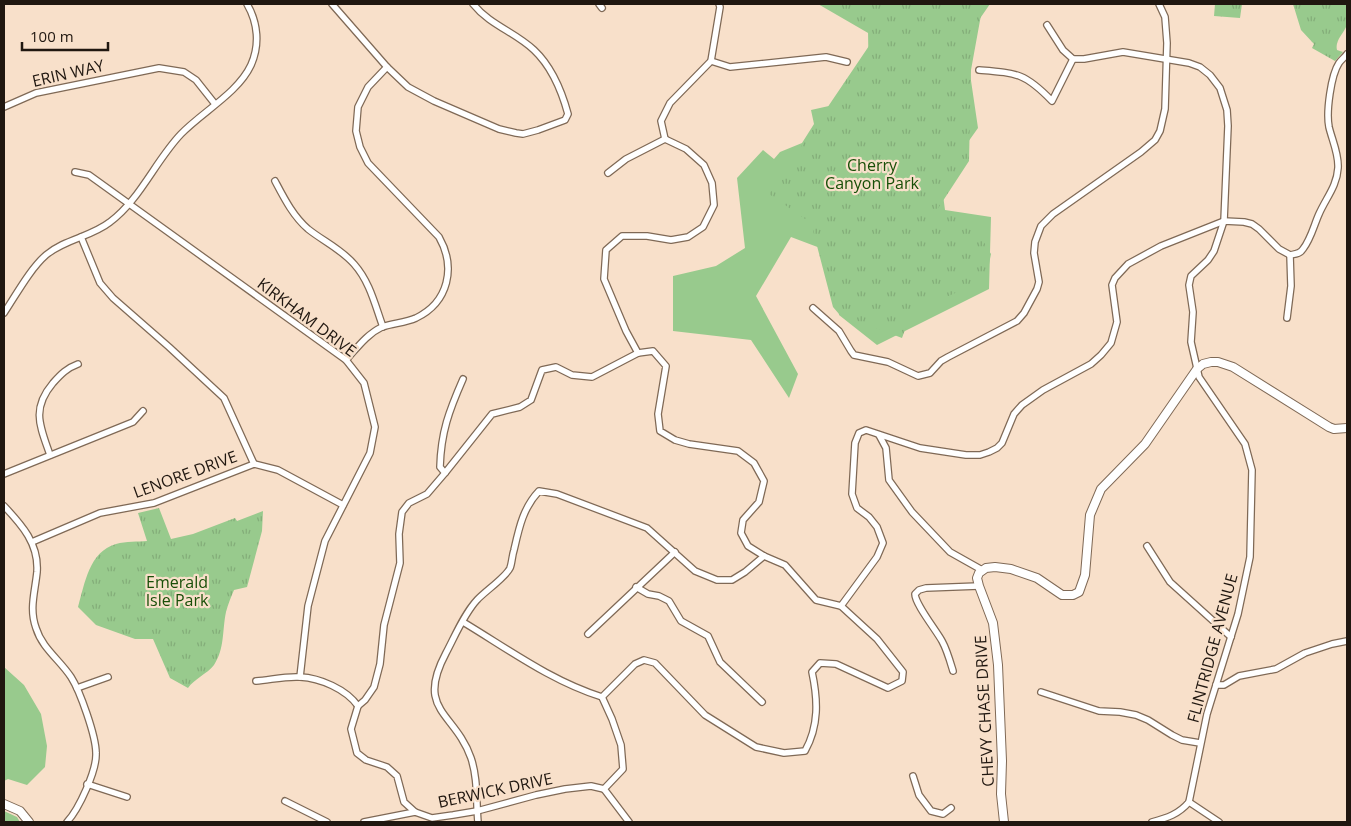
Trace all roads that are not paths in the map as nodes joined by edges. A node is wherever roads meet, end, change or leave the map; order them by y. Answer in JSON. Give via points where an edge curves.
{"nodes":[{"id":1,"x":247,"y":4,"type":"edge"},
{"id":2,"x":332,"y":4,"type":"edge"},
{"id":3,"x":473,"y":4,"type":"edge"},
{"id":4,"x":718,"y":4,"type":"edge"},
{"id":5,"x":1159,"y":4,"type":"edge"},
{"id":6,"x":1047,"y":25,"type":"dead end"},
{"id":7,"x":1347,"y":54,"type":"edge"},
{"id":8,"x":1166,"y":58,"type":"junction"},
{"id":9,"x":1073,"y":59,"type":"junction"},
{"id":10,"x":711,"y":62,"type":"junction"},
{"id":11,"x":847,"y":62,"type":"dead end"},
{"id":12,"x":387,"y":67,"type":"junction"},
{"id":13,"x":979,"y":70,"type":"dead end"},
{"id":14,"x":215,"y":104,"type":"junction"},
{"id":15,"x":4,"y":107,"type":"edge"},
{"id":16,"x":665,"y":139,"type":"junction"},
{"id":17,"x":75,"y":172,"type":"dead end"},
{"id":18,"x":608,"y":173,"type":"dead end"},
{"id":19,"x":275,"y":181,"type":"dead end"},
{"id":20,"x":128,"y":204,"type":"junction"},
{"id":21,"x":1224,"y":221,"type":"junction"},
{"id":22,"x":81,"y":237,"type":"junction"},
{"id":23,"x":1290,"y":255,"type":"junction"},
{"id":24,"x":813,"y":308,"type":"dead end"},
{"id":25,"x":4,"y":313,"type":"edge"},
{"id":26,"x":1287,"y":318,"type":"dead end"},
{"id":27,"x":382,"y":327,"type":"junction"},
{"id":28,"x":638,"y":353,"type":"junction"},
{"id":29,"x":346,"y":360,"type":"junction"},
{"id":30,"x":78,"y":364,"type":"dead end"},
{"id":31,"x":1197,"y":369,"type":"junction"},
{"id":32,"x":463,"y":379,"type":"dead end"},
{"id":33,"x":143,"y":411,"type":"dead end"},
{"id":34,"x":1347,"y":428,"type":"edge"},
{"id":35,"x":878,"y":433,"type":"junction"},
{"id":36,"x":50,"y":455,"type":"junction"},
{"id":37,"x":254,"y":464,"type":"junction"},
{"id":38,"x":445,"y":473,"type":"junction"},
{"id":39,"x":4,"y":474,"type":"edge"},
{"id":40,"x":343,"y":505,"type":"junction"},
{"id":41,"x":4,"y":506,"type":"edge"},
{"id":42,"x":32,"y":542,"type":"junction"},
{"id":43,"x":1147,"y":546,"type":"dead end"},
{"id":44,"x":675,"y":552,"type":"junction"},
{"id":45,"x":764,"y":556,"type":"junction"},
{"id":46,"x":982,"y":570,"type":"junction"},
{"id":47,"x":979,"y":586,"type":"junction"},
{"id":48,"x":636,"y":587,"type":"junction"},
{"id":49,"x":841,"y":606,"type":"junction"},
{"id":50,"x":463,"y":622,"type":"junction"},
{"id":51,"x":588,"y":634,"type":"dead end"},
{"id":52,"x":1231,"y":636,"type":"junction"},
{"id":53,"x":1347,"y":640,"type":"edge"},
{"id":54,"x":954,"y":671,"type":"dead end"},
{"id":55,"x":108,"y":677,"type":"dead end"},
{"id":56,"x":300,"y":677,"type":"junction"},
{"id":57,"x":256,"y":681,"type":"dead end"},
{"id":58,"x":1216,"y":686,"type":"junction"},
{"id":59,"x":77,"y":688,"type":"junction"},
{"id":60,"x":1041,"y":692,"type":"dead end"},
{"id":61,"x":602,"y":697,"type":"junction"},
{"id":62,"x":762,"y":702,"type":"dead end"},
{"id":63,"x":358,"y":706,"type":"junction"},
{"id":64,"x":1200,"y":743,"type":"junction"},
{"id":65,"x":912,"y":776,"type":"dead end"},
{"id":66,"x":87,"y":784,"type":"junction"},
{"id":67,"x":604,"y":790,"type":"junction"},
{"id":68,"x":127,"y":797,"type":"dead end"},
{"id":69,"x":285,"y":801,"type":"dead end"},
{"id":70,"x":1189,"y":802,"type":"junction"},
{"id":71,"x":4,"y":804,"type":"edge"},
{"id":72,"x":951,"y":808,"type":"dead end"},
{"id":73,"x":477,"y":811,"type":"junction"},
{"id":74,"x":415,"y":812,"type":"junction"},
{"id":75,"x":29,"y":822,"type":"edge"},
{"id":76,"x":68,"y":822,"type":"edge"},
{"id":77,"x":326,"y":822,"type":"edge"},
{"id":78,"x":364,"y":822,"type":"edge"},
{"id":79,"x":478,"y":822,"type":"edge"},
{"id":80,"x":629,"y":822,"type":"edge"},
{"id":81,"x":1004,"y":822,"type":"edge"},
{"id":82,"x":1152,"y":822,"type":"edge"},
{"id":83,"x":1219,"y":822,"type":"edge"}],
"edges":[{"from":1,"to":14,"type":"street","via":[[257,34],[255,54],[247,73]]},
{"from":2,"to":12,"type":"street"},
{"from":3,"to":12,"type":"street","via":[[487,19],[538,55],[559,89],[568,114],[565,120],[523,134],[504,131],[415,93]]},
{"from":4,"to":10,"type":"street"},
{"from":5,"to":8,"type":"street","via":[[1165,17]]},
{"from":6,"to":9,"type":"street"},
{"from":7,"to":23,"type":"street","via":[[1335,71],[1328,111],[1337,176],[1303,249]]},
{"from":8,"to":9,"type":"street","name":"FLINTRIDGE AVENUE","via":[[1123,52]]},
{"from":8,"to":21,"type":"street","name":"FLINTRIDGE AVENUE","via":[[1200,67],[1215,80],[1222,93],[1228,126]]},
{"from":8,"to":24,"type":"street","via":[[1165,109],[1155,140],[1053,214],[1042,226],[1034,253],[1039,274],[1037,289],[1017,321],[941,361],[930,373],[918,376],[888,362],[854,354],[839,331]]},
{"from":9,"to":13,"type":"street","via":[[1052,101],[1028,79],[1005,72]]},
{"from":10,"to":11,"type":"street","via":[[730,67],[826,57]]},
{"from":10,"to":16,"type":"street","via":[[670,103],[661,121]]},
{"from":12,"to":27,"type":"street","via":[[368,87],[358,107],[356,131],[360,147],[368,163],[439,237],[448,261],[447,278],[434,305],[414,319]]},
{"from":14,"to":15,"type":"street","name":"ERIN WAY","via":[[196,80],[184,72],[159,68],[36,93]]},
{"from":14,"to":20,"type":"street","via":[[181,133]]},
{"from":16,"to":18,"type":"street","via":[[626,159]]},
{"from":16,"to":28,"type":"street","via":[[686,149],[704,165],[712,183],[714,205],[702,227],[688,237],[671,240],[622,236],[606,250],[604,279]]},
{"from":17,"to":20,"type":"street","name":"KIRKHAM DRIVE","via":[[89,175]]},
{"from":19,"to":27,"type":"street","via":[[295,216],[346,255],[361,273]]},
{"from":20,"to":22,"type":"street","via":[[108,224]]},
{"from":20,"to":29,"type":"street","name":"KIRKHAM DRIVE"},
{"from":21,"to":23,"type":"street","via":[[1252,224]]},
{"from":21,"to":31,"type":"street","name":"FLINTRIDGE AVENUE","via":[[1214,251],[1190,276],[1191,342]]},
{"from":21,"to":35,"type":"street","via":[[1161,246],[1120,271],[1112,285],[1117,322],[1102,355],[1022,405],[997,448],[980,455],[966,455],[913,446]]},
{"from":22,"to":25,"type":"street","via":[[47,254]]},
{"from":22,"to":37,"type":"street","via":[[100,283],[113,298],[224,398]]},
{"from":23,"to":26,"type":"street"},
{"from":27,"to":29,"type":"street","via":[[366,338]]},
{"from":28,"to":38,"type":"street","via":[[592,376],[572,375],[556,367],[542,370],[531,400],[520,407],[492,414]]},
{"from":28,"to":45,"type":"street","via":[[653,351],[666,366],[658,414],[660,431],[689,444],[738,450],[754,463],[764,481],[759,502],[743,520],[741,533],[748,546]]},
{"from":29,"to":40,"type":"street","name":"KIRKHAM DRIVE","via":[[364,383],[375,427],[370,453]]},
{"from":30,"to":36,"type":"street","via":[[66,369],[45,392],[40,404],[40,427]]},
{"from":31,"to":34,"type":"main road","via":[[1211,362],[1233,367],[1328,427]]},
{"from":31,"to":46,"type":"main road","via":[[1145,444],[1097,496],[1090,515],[1085,575],[1079,592],[1062,595],[1037,578],[1011,569],[995,567]]},
{"from":31,"to":52,"type":"street","name":"FLINTRIDGE AVENUE","via":[[1199,377],[1245,444],[1252,470],[1250,557]]},
{"from":32,"to":38,"type":"street","via":[[443,431],[440,467]]},
{"from":33,"to":36,"type":"street","via":[[134,422]]},
{"from":35,"to":46,"type":"street","via":[[886,448],[889,480],[912,512],[950,552]]},
{"from":35,"to":49,"type":"street","via":[[866,430],[859,433],[855,443],[852,494],[857,508],[877,526],[882,543],[877,557]]},
{"from":36,"to":39,"type":"street"},
{"from":37,"to":40,"type":"street","name":"LENORE DRIVE","via":[[278,470]]},
{"from":37,"to":42,"type":"street","name":"LENORE DRIVE","via":[[154,503],[100,513]]},
{"from":38,"to":63,"type":"street","via":[[427,494],[409,503],[402,512],[398,534],[400,563],[384,625],[380,664],[374,687]]},
{"from":40,"to":56,"type":"street","name":"KIRKHAM DRIVE","via":[[325,541],[308,606]]},
{"from":41,"to":42,"type":"street"},
{"from":42,"to":59,"type":"street","via":[[37,571],[32,602],[35,628],[43,644],[71,676]]},
{"from":43,"to":52,"type":"street","via":[[1170,582]]},
{"from":44,"to":45,"type":"street","via":[[695,570],[717,580],[732,580]]},
{"from":44,"to":48,"type":"street"},
{"from":44,"to":50,"type":"street","via":[[647,528],[557,494],[539,491],[524,513],[509,570],[475,602]]},
{"from":45,"to":49,"type":"street","via":[[785,566],[816,600]]},
{"from":46,"to":47,"type":"main road","via":[[977,578]]},
{"from":47,"to":54,"type":"street","via":[[926,588],[915,594],[915,600],[944,643]]},
{"from":47,"to":81,"type":"main road","name":"CHEVY CHASE DRIVE","via":[[993,623],[998,665]]},
{"from":48,"to":51,"type":"street"},
{"from":48,"to":62,"type":"street","via":[[669,601],[680,621],[708,636],[720,662]]},
{"from":49,"to":61,"type":"street","via":[[877,639],[903,672],[902,681],[888,688],[836,664],[820,664],[812,672],[816,718],[812,738],[805,751],[784,753],[756,747],[705,715],[650,661],[635,664]]},
{"from":50,"to":61,"type":"street","via":[[534,667],[582,691]]},
{"from":50,"to":73,"type":"street","via":[[433,682],[434,696],[470,756],[477,791]]},
{"from":52,"to":58,"type":"street","name":"FLINTRIDGE AVENUE"},
{"from":53,"to":58,"type":"street","via":[[1305,653],[1276,669],[1240,676]]},
{"from":55,"to":59,"type":"street"},
{"from":56,"to":57,"type":"street"},
{"from":56,"to":63,"type":"street","via":[[329,684],[347,693]]},
{"from":58,"to":64,"type":"street","name":"FLINTRIDGE AVENUE"},
{"from":59,"to":66,"type":"street","via":[[96,753],[95,766]]},
{"from":60,"to":64,"type":"street","via":[[1099,711],[1136,715],[1172,736]]},
{"from":61,"to":67,"type":"street","via":[[621,745],[623,769]]},
{"from":63,"to":74,"type":"street","via":[[351,729],[357,753],[366,760],[387,767],[397,776],[404,802]]},
{"from":64,"to":70,"type":"street","name":"FLINTRIDGE AVENUE"},
{"from":65,"to":72,"type":"street","via":[[919,795],[931,811],[943,814]]},
{"from":66,"to":68,"type":"street"},
{"from":66,"to":76,"type":"street"},
{"from":67,"to":73,"type":"street","name":"BERWICK DRIVE","via":[[591,786],[565,789]]},
{"from":67,"to":80,"type":"street"},
{"from":69,"to":77,"type":"street"},
{"from":70,"to":82,"type":"street","via":[[1173,815]]},
{"from":70,"to":83,"type":"street"},
{"from":71,"to":75,"type":"main road","via":[[20,811]]},
{"from":73,"to":74,"type":"street","name":"BERWICK DRIVE","via":[[432,818]]},
{"from":73,"to":79,"type":"street"},
{"from":74,"to":78,"type":"street","name":"BERWICK DRIVE"}]}
